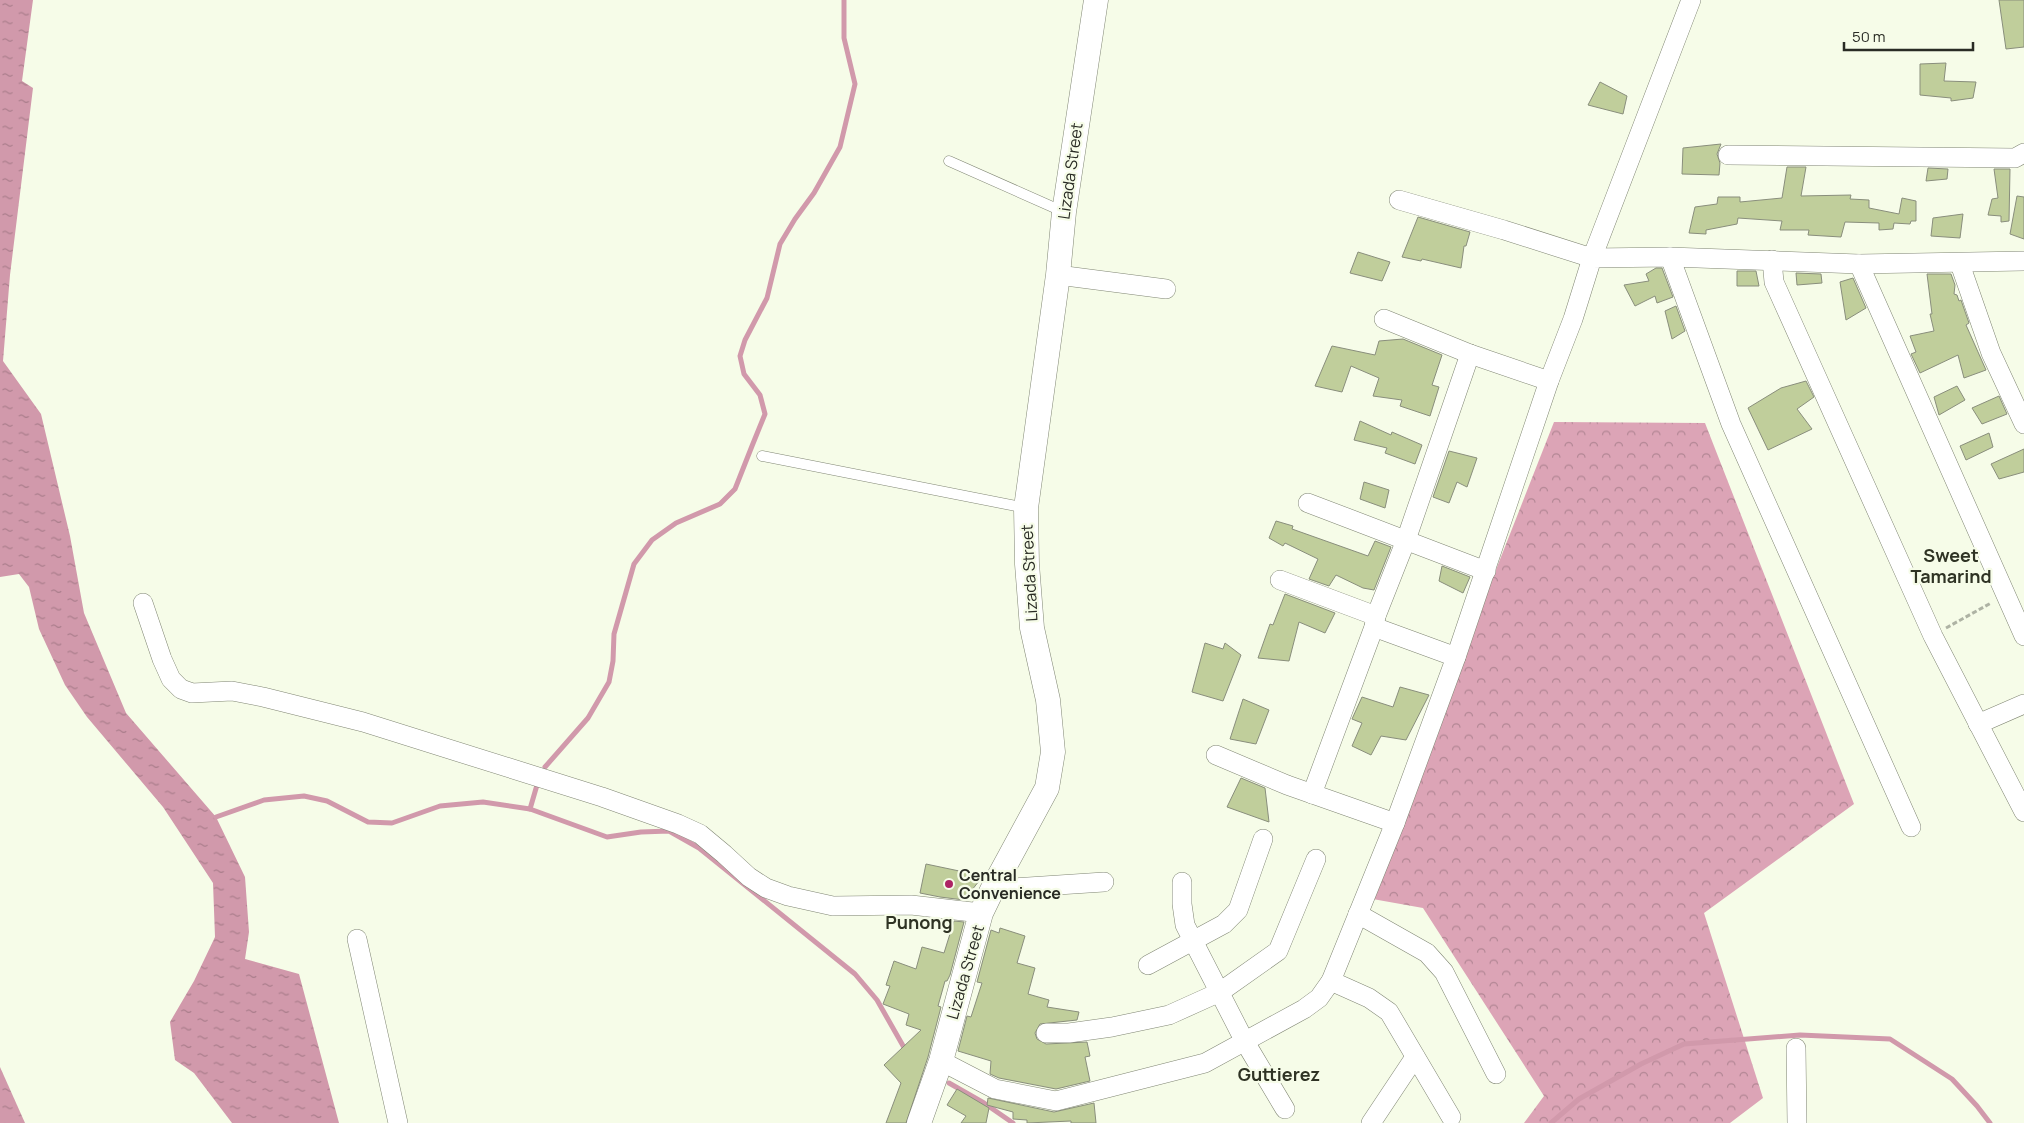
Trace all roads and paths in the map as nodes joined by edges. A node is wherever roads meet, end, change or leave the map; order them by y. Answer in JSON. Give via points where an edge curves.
{"nodes":[{"id":1,"x":1096,"y":0,"type":"edge"},
{"id":2,"x":1691,"y":0,"type":"edge"},
{"id":3,"x":2024,"y":153,"type":"edge"},
{"id":4,"x":1728,"y":155,"type":"dead end"},
{"id":5,"x":949,"y":161,"type":"dead end"},
{"id":6,"x":1399,"y":200,"type":"dead end"},
{"id":7,"x":1064,"y":212,"type":"junction"},
{"id":8,"x":1670,"y":257,"type":"junction"},
{"id":9,"x":1592,"y":258,"type":"junction"},
{"id":10,"x":1772,"y":260,"type":"junction"},
{"id":11,"x":2024,"y":261,"type":"edge"},
{"id":12,"x":1859,"y":264,"type":"junction"},
{"id":13,"x":1960,"y":264,"type":"junction"},
{"id":14,"x":1058,"y":275,"type":"junction"},
{"id":15,"x":1166,"y":289,"type":"dead end"},
{"id":16,"x":1384,"y":319,"type":"dead end"},
{"id":17,"x":1470,"y":354,"type":"junction"},
{"id":18,"x":1549,"y":381,"type":"junction"},
{"id":19,"x":2024,"y":424,"type":"edge"},
{"id":20,"x":762,"y":456,"type":"dead end"},
{"id":21,"x":1308,"y":503,"type":"dead end"},
{"id":22,"x":1026,"y":508,"type":"junction"},
{"id":23,"x":1406,"y":540,"type":"junction"},
{"id":24,"x":1486,"y":570,"type":"junction"},
{"id":25,"x":1280,"y":580,"type":"dead end"},
{"id":26,"x":2005,"y":595,"type":"junction"},
{"id":27,"x":143,"y":603,"type":"dead end"},
{"id":28,"x":1375,"y":622,"type":"junction"},
{"id":29,"x":1933,"y":636,"type":"junction"},
{"id":30,"x":2024,"y":636,"type":"edge"},
{"id":31,"x":1456,"y":657,"type":"junction"},
{"id":32,"x":2024,"y":704,"type":"edge"},
{"id":33,"x":1978,"y":724,"type":"junction"},
{"id":34,"x":1216,"y":755,"type":"dead end"},
{"id":35,"x":1312,"y":794,"type":"junction"},
{"id":36,"x":2024,"y":812,"type":"edge"},
{"id":37,"x":1395,"y":823,"type":"junction"},
{"id":38,"x":1911,"y":827,"type":"dead end"},
{"id":39,"x":1263,"y":839,"type":"dead end"},
{"id":40,"x":1316,"y":859,"type":"dead end"},
{"id":41,"x":1104,"y":882,"type":"dead end"},
{"id":42,"x":1182,"y":882,"type":"dead end"},
{"id":43,"x":995,"y":884,"type":"junction"},
{"id":44,"x":981,"y":914,"type":"junction"},
{"id":45,"x":1358,"y":914,"type":"junction"},
{"id":46,"x":357,"y":939,"type":"dead end"},
{"id":47,"x":1193,"y":942,"type":"junction"},
{"id":48,"x":1148,"y":965,"type":"dead end"},
{"id":49,"x":1331,"y":981,"type":"junction"},
{"id":50,"x":1220,"y":992,"type":"junction"},
{"id":51,"x":1046,"y":1033,"type":"dead end"},
{"id":52,"x":1245,"y":1042,"type":"junction"},
{"id":53,"x":1796,"y":1048,"type":"dead end"},
{"id":54,"x":1415,"y":1057,"type":"junction"},
{"id":55,"x":941,"y":1061,"type":"junction"},
{"id":56,"x":1496,"y":1074,"type":"dead end"},
{"id":57,"x":1285,"y":1109,"type":"dead end"},
{"id":58,"x":1451,"y":1117,"type":"dead end"},
{"id":59,"x":398,"y":1123,"type":"edge"},
{"id":60,"x":919,"y":1123,"type":"edge"},
{"id":61,"x":1370,"y":1123,"type":"edge"},
{"id":62,"x":1797,"y":1123,"type":"edge"}],
"edges":[{"from":1,"to":7,"type":"street","name":"Lizada Street"},
{"from":2,"to":9,"type":"street"},
{"from":3,"to":4,"type":"street","via":[[2015,158]]},
{"from":5,"to":7,"type":"lane"},
{"from":6,"to":9,"type":"street"},
{"from":7,"to":14,"type":"street","name":"Lizada Street"},
{"from":8,"to":9,"type":"street"},
{"from":8,"to":10,"type":"street"},
{"from":8,"to":38,"type":"street","via":[[1731,424]]},
{"from":9,"to":18,"type":"street"},
{"from":10,"to":12,"type":"street"},
{"from":10,"to":29,"type":"street","via":[[1774,282]]},
{"from":11,"to":13,"type":"street"},
{"from":12,"to":13,"type":"street"},
{"from":12,"to":26,"type":"street"},
{"from":13,"to":19,"type":"street","via":[[1991,352]]},
{"from":14,"to":15,"type":"street"},
{"from":14,"to":22,"type":"street","name":"Lizada Street"},
{"from":16,"to":17,"type":"street"},
{"from":17,"to":18,"type":"street"},
{"from":17,"to":23,"type":"street"},
{"from":18,"to":24,"type":"street"},
{"from":20,"to":22,"type":"lane"},
{"from":21,"to":23,"type":"street"},
{"from":22,"to":43,"type":"street","name":"Lizada Street","via":[[1032,628],[1048,700],[1053,752],[1047,788]]},
{"from":23,"to":24,"type":"street"},
{"from":23,"to":28,"type":"street"},
{"from":24,"to":31,"type":"street"},
{"from":25,"to":28,"type":"street"},
{"from":26,"to":29,"type":"path"},
{"from":26,"to":30,"type":"street"},
{"from":27,"to":44,"type":"street","via":[[162,659],[181,689],[192,693],[232,691],[263,696],[363,722],[602,796],[700,834],[749,877],[788,896],[833,906],[910,906]]},
{"from":28,"to":31,"type":"street"},
{"from":28,"to":35,"type":"street"},
{"from":29,"to":33,"type":"street"},
{"from":31,"to":37,"type":"street"},
{"from":32,"to":33,"type":"street"},
{"from":33,"to":36,"type":"street"},
{"from":34,"to":35,"type":"street"},
{"from":35,"to":37,"type":"street"},
{"from":37,"to":45,"type":"street"},
{"from":39,"to":47,"type":"street","via":[[1238,910],[1224,924]]},
{"from":40,"to":50,"type":"street","via":[[1278,951]]},
{"from":41,"to":43,"type":"street","via":[[1011,888]]},
{"from":42,"to":47,"type":"street","via":[[1185,924]]},
{"from":43,"to":44,"type":"street","name":"Lizada Street"},
{"from":44,"to":55,"type":"street","name":"Lizada Street"},
{"from":45,"to":49,"type":"street"},
{"from":45,"to":56,"type":"street","via":[[1427,953],[1444,972]]},
{"from":46,"to":59,"type":"street"},
{"from":47,"to":48,"type":"street"},
{"from":47,"to":50,"type":"street"},
{"from":49,"to":52,"type":"street","via":[[1319,998],[1304,1009]]},
{"from":49,"to":54,"type":"street","via":[[1369,998],[1389,1012]]},
{"from":50,"to":51,"type":"street","via":[[1168,1015],[1112,1027]]},
{"from":50,"to":52,"type":"street"},
{"from":52,"to":55,"type":"street","via":[[1205,1063],[1056,1101],[995,1089]]},
{"from":52,"to":57,"type":"street"},
{"from":53,"to":62,"type":"street"},
{"from":54,"to":58,"type":"street"},
{"from":54,"to":61,"type":"street"},
{"from":55,"to":60,"type":"street","name":"Lizada Street"}]}
